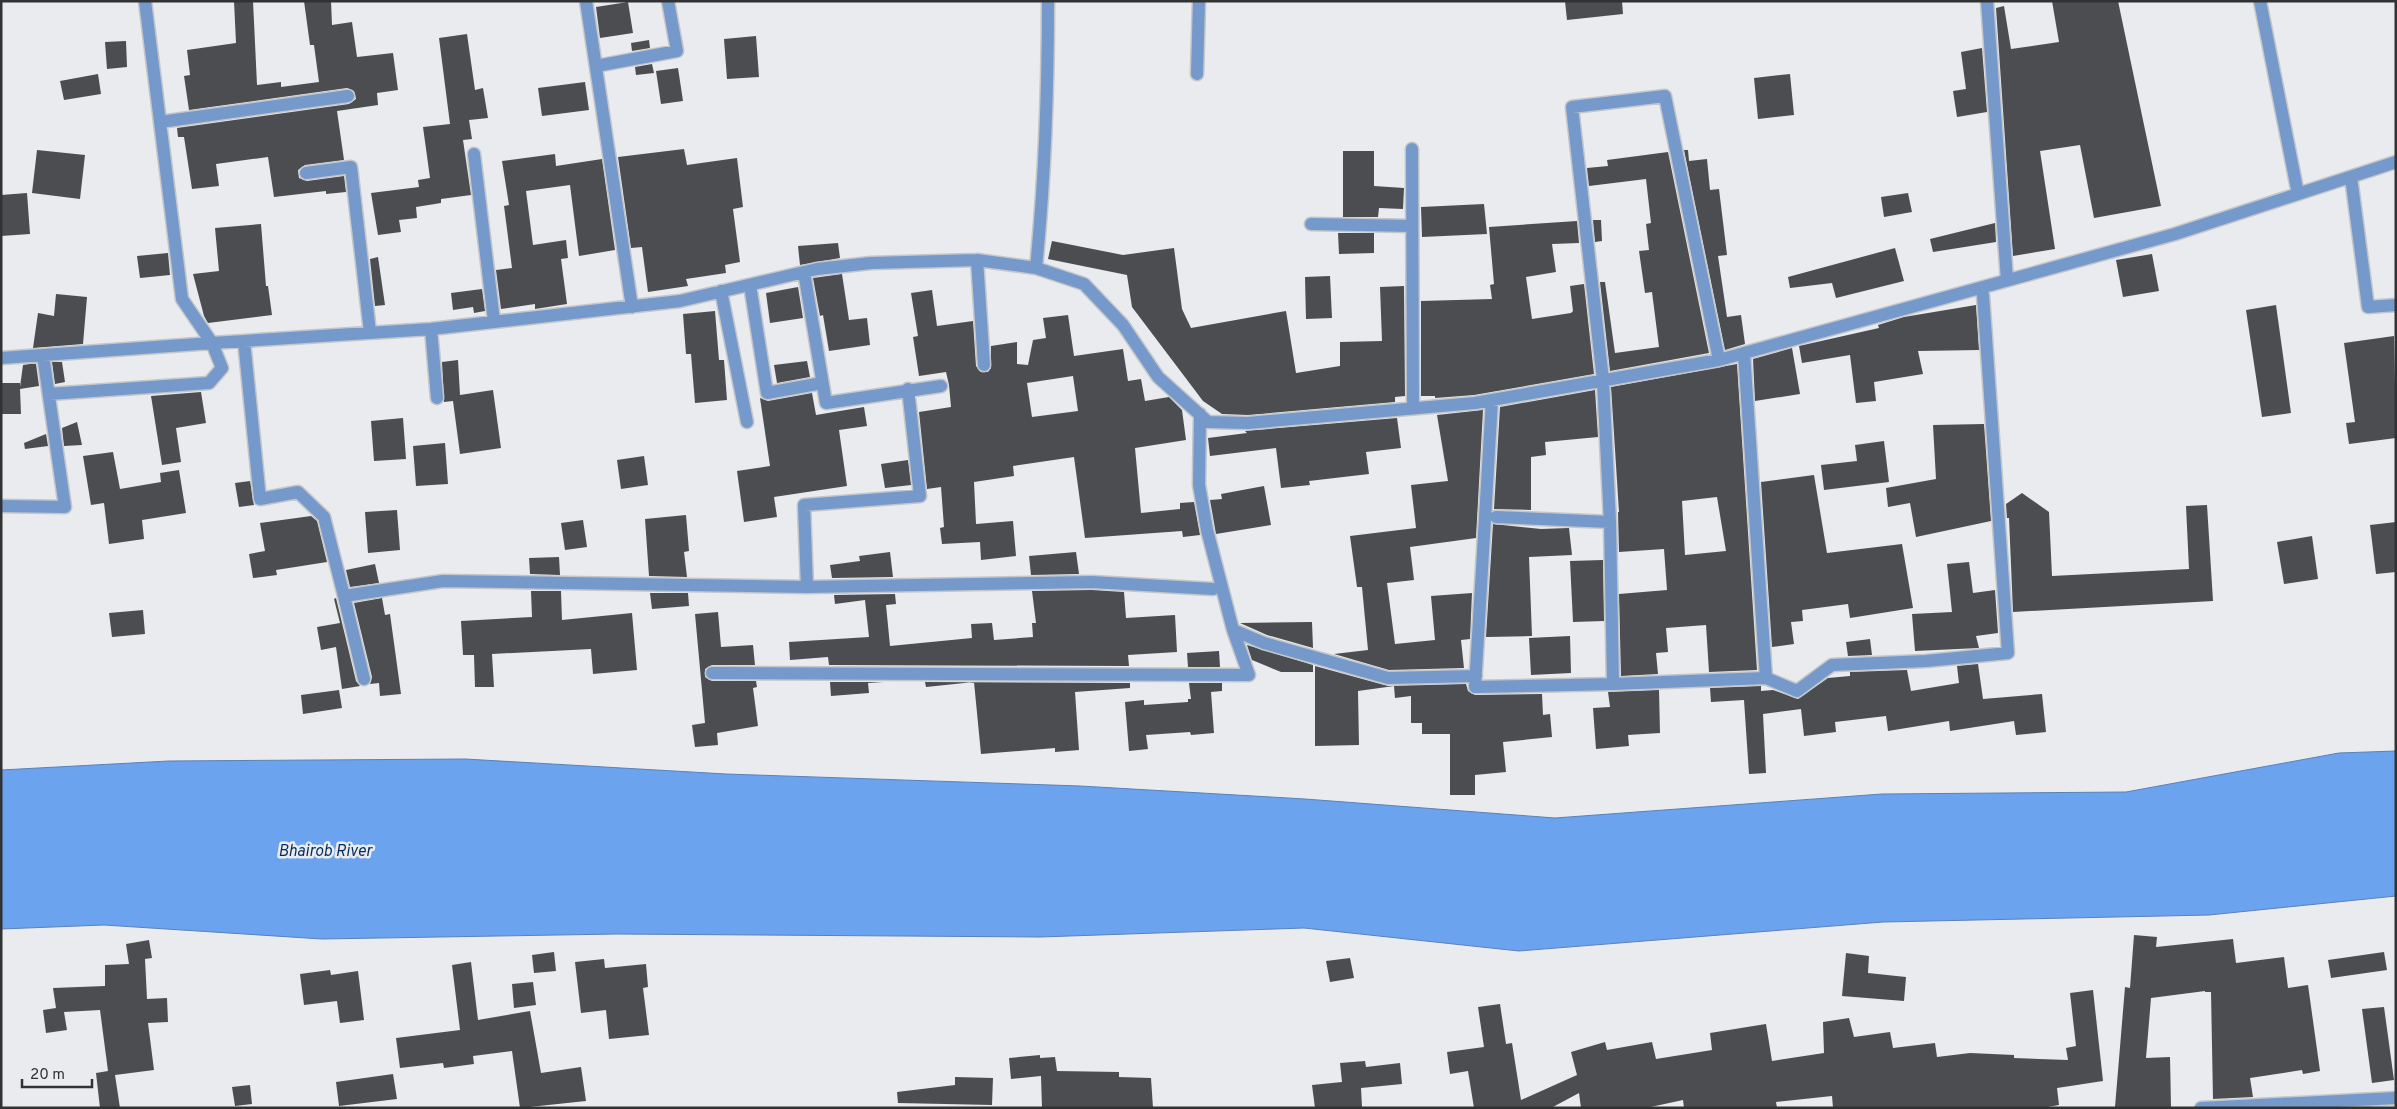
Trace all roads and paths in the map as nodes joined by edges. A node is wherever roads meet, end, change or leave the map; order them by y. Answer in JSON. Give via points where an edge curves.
{"nodes":[{"id":1,"x":144,"y":1,"type":"edge"},
{"id":2,"x":586,"y":1,"type":"edge"},
{"id":3,"x":668,"y":1,"type":"edge"},
{"id":4,"x":1048,"y":1,"type":"edge"},
{"id":5,"x":1199,"y":1,"type":"edge"},
{"id":6,"x":1988,"y":1,"type":"edge"},
{"id":7,"x":2260,"y":1,"type":"edge"},
{"id":8,"x":596,"y":66,"type":"junction"},
{"id":9,"x":1197,"y":74,"type":"dead end"},
{"id":10,"x":348,"y":96,"type":"dead end"},
{"id":11,"x":160,"y":122,"type":"junction"},
{"id":12,"x":1412,"y":149,"type":"dead end"},
{"id":13,"x":474,"y":154,"type":"dead end"},
{"id":14,"x":2396,"y":162,"type":"edge"},
{"id":15,"x":306,"y":173,"type":"dead end"},
{"id":16,"x":2351,"y":177,"type":"junction"},
{"id":17,"x":2298,"y":194,"type":"junction"},
{"id":18,"x":1311,"y":224,"type":"dead end"},
{"id":19,"x":1412,"y":226,"type":"junction"},
{"id":20,"x":977,"y":260,"type":"junction"},
{"id":21,"x":1036,"y":268,"type":"junction"},
{"id":22,"x":804,"y":272,"type":"junction"},
{"id":23,"x":2007,"y":280,"type":"junction"},
{"id":24,"x":750,"y":284,"type":"junction"},
{"id":25,"x":721,"y":291,"type":"junction"},
{"id":26,"x":1983,"y":295,"type":"dead end"},
{"id":27,"x":2396,"y":305,"type":"edge"},
{"id":28,"x":632,"y":307,"type":"junction"},
{"id":29,"x":494,"y":321,"type":"junction"},
{"id":30,"x":431,"y":329,"type":"junction"},
{"id":31,"x":370,"y":332,"type":"junction"},
{"id":32,"x":244,"y":341,"type":"junction"},
{"id":33,"x":212,"y":343,"type":"junction"},
{"id":34,"x":1744,"y":354,"type":"junction"},
{"id":35,"x":43,"y":355,"type":"junction"},
{"id":36,"x":1,"y":358,"type":"edge"},
{"id":37,"x":1718,"y":360,"type":"junction"},
{"id":38,"x":984,"y":365,"type":"dead end"},
{"id":39,"x":1603,"y":380,"type":"junction"},
{"id":40,"x":822,"y":383,"type":"junction"},
{"id":41,"x":941,"y":386,"type":"dead end"},
{"id":42,"x":908,"y":389,"type":"junction"},
{"id":43,"x":49,"y":394,"type":"junction"},
{"id":44,"x":437,"y":398,"type":"dead end"},
{"id":45,"x":1492,"y":400,"type":"junction"},
{"id":46,"x":1413,"y":408,"type":"junction"},
{"id":47,"x":1200,"y":414,"type":"junction"},
{"id":48,"x":747,"y":422,"type":"dead end"},
{"id":49,"x":1,"y":506,"type":"edge"},
{"id":50,"x":1496,"y":517,"type":"dead end"},
{"id":51,"x":1610,"y":522,"type":"junction"},
{"id":52,"x":807,"y":587,"type":"junction"},
{"id":53,"x":1213,"y":589,"type":"dead end"},
{"id":54,"x":344,"y":596,"type":"junction"},
{"id":55,"x":1233,"y":630,"type":"junction"},
{"id":56,"x":712,"y":673,"type":"dead end"},
{"id":57,"x":1476,"y":676,"type":"junction"},
{"id":58,"x":1766,"y":678,"type":"junction"},
{"id":59,"x":364,"y":679,"type":"dead end"},
{"id":60,"x":1613,"y":684,"type":"junction"},
{"id":61,"x":2396,"y":1098,"type":"edge"},
{"id":62,"x":2201,"y":1108,"type":"edge"}],
"edges":[{"from":1,"to":11,"type":"street"},
{"from":2,"to":8,"type":"street"},
{"from":3,"to":8,"type":"street","via":[[677,51]]},
{"from":4,"to":21,"type":"street","via":[[1044,182]]},
{"from":5,"to":9,"type":"street"},
{"from":6,"to":23,"type":"street"},
{"from":7,"to":17,"type":"street"},
{"from":8,"to":28,"type":"street"},
{"from":10,"to":11,"type":"street"},
{"from":11,"to":33,"type":"street","via":[[182,299]]},
{"from":12,"to":19,"type":"street"},
{"from":13,"to":29,"type":"street"},
{"from":14,"to":16,"type":"street"},
{"from":15,"to":31,"type":"street","via":[[351,167]]},
{"from":16,"to":17,"type":"street"},
{"from":16,"to":27,"type":"street","via":[[2368,307]]},
{"from":17,"to":23,"type":"street","via":[[2176,234]]},
{"from":18,"to":19,"type":"street"},
{"from":19,"to":46,"type":"street"},
{"from":20,"to":21,"type":"street"},
{"from":20,"to":22,"type":"street","via":[[871,263]]},
{"from":20,"to":38,"type":"street"},
{"from":21,"to":47,"type":"street","via":[[1084,284],[1123,325],[1158,377]]},
{"from":22,"to":24,"type":"street"},
{"from":22,"to":40,"type":"street"},
{"from":23,"to":34,"type":"street"},
{"from":24,"to":25,"type":"street"},
{"from":24,"to":40,"type":"street","via":[[767,393]]},
{"from":25,"to":28,"type":"street","via":[[680,301]]},
{"from":25,"to":48,"type":"street"},
{"from":26,"to":58,"type":"street","via":[[2008,653],[1926,662],[1832,665],[1797,691]]},
{"from":28,"to":29,"type":"street"},
{"from":29,"to":30,"type":"street"},
{"from":30,"to":31,"type":"street"},
{"from":30,"to":44,"type":"street"},
{"from":31,"to":32,"type":"street"},
{"from":32,"to":33,"type":"street"},
{"from":32,"to":54,"type":"street","via":[[260,499],[298,492],[324,517]]},
{"from":33,"to":35,"type":"street"},
{"from":33,"to":43,"type":"street","via":[[222,368],[209,383]]},
{"from":34,"to":37,"type":"street"},
{"from":34,"to":58,"type":"street"},
{"from":35,"to":36,"type":"street"},
{"from":35,"to":43,"type":"street"},
{"from":37,"to":39,"type":"street"},
{"from":37,"to":39,"type":"street","via":[[1665,96],[1572,107]]},
{"from":39,"to":45,"type":"street"},
{"from":39,"to":51,"type":"street"},
{"from":40,"to":42,"type":"street","via":[[826,403]]},
{"from":41,"to":42,"type":"street"},
{"from":42,"to":52,"type":"street","via":[[920,496],[804,505]]},
{"from":43,"to":49,"type":"street","via":[[65,508]]},
{"from":45,"to":46,"type":"street"},
{"from":45,"to":57,"type":"street"},
{"from":46,"to":47,"type":"street","via":[[1248,423],[1208,422]]},
{"from":47,"to":55,"type":"street","via":[[1199,485]]},
{"from":50,"to":51,"type":"street"},
{"from":51,"to":60,"type":"street"},
{"from":52,"to":53,"type":"street","via":[[1092,582]]},
{"from":52,"to":54,"type":"street","via":[[443,581]]},
{"from":54,"to":59,"type":"street"},
{"from":55,"to":56,"type":"street","via":[[1249,675]]},
{"from":55,"to":57,"type":"street","via":[[1264,643],[1388,678]]},
{"from":57,"to":60,"type":"street","via":[[1475,687]]},
{"from":58,"to":60,"type":"street"},
{"from":61,"to":62,"type":"street"}]}
